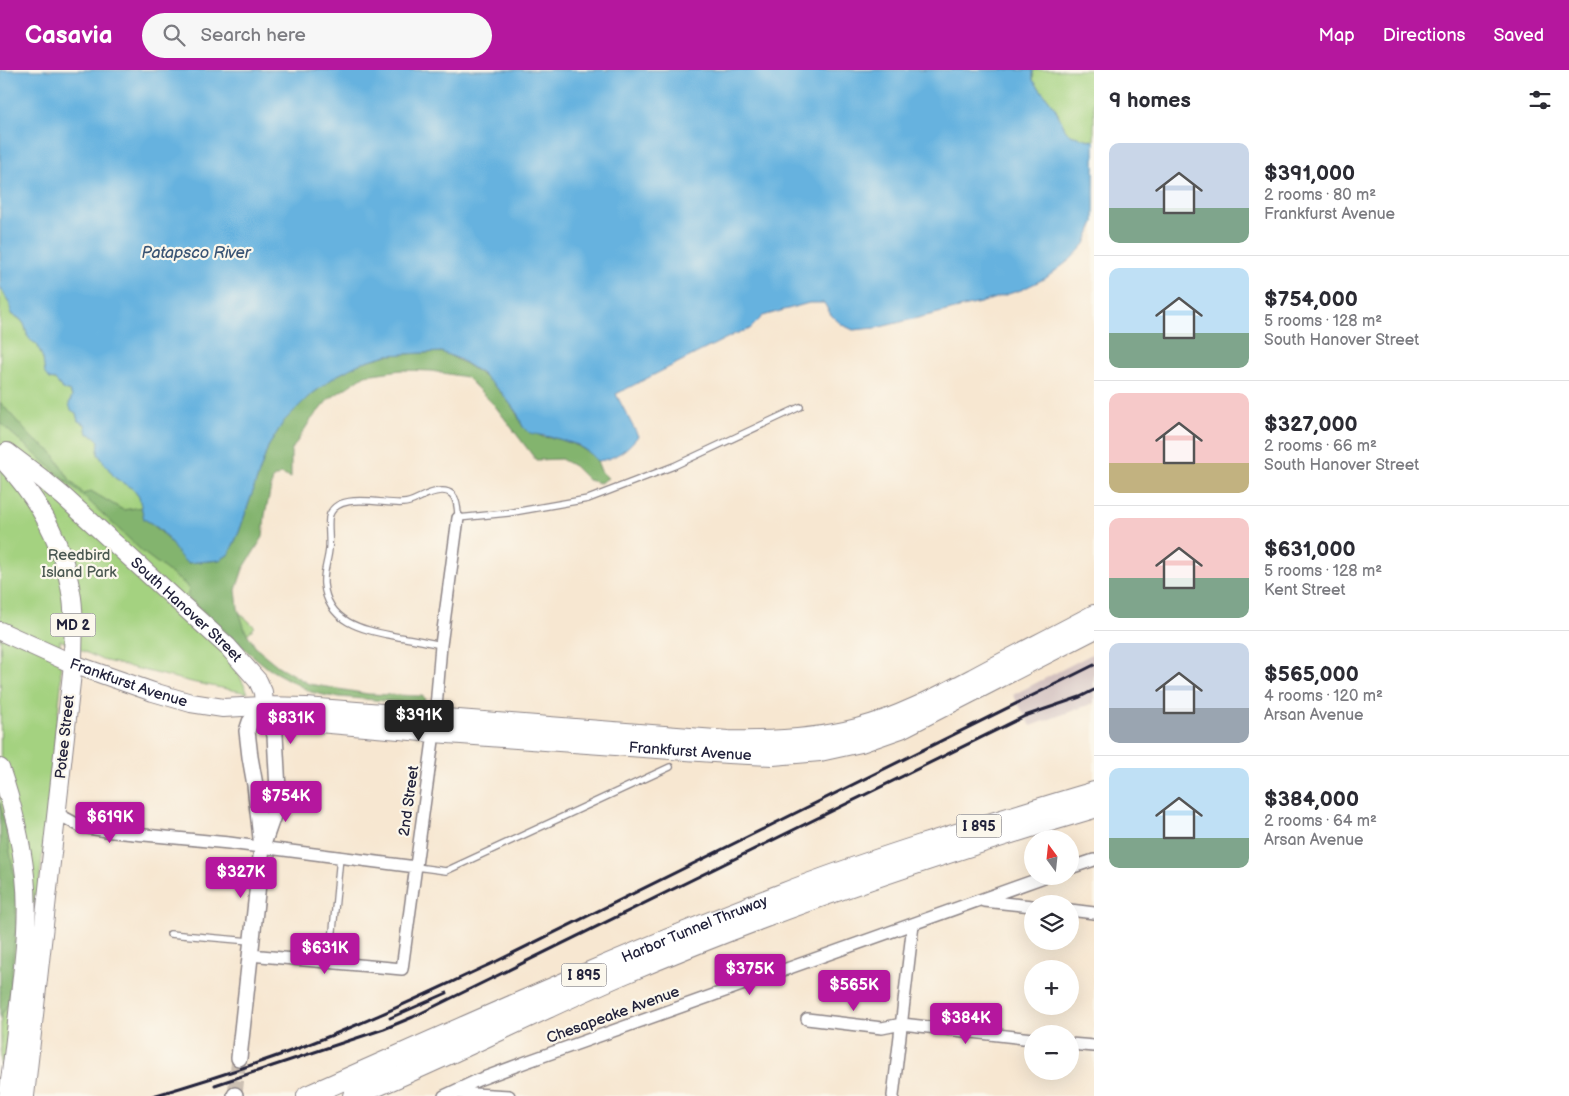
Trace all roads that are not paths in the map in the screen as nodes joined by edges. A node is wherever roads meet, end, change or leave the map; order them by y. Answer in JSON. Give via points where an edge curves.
{"nodes":[{"id":1,"x":800,"y":407,"type":"dead end"},
{"id":2,"x":0,"y":447,"type":"edge"},
{"id":3,"x":0,"y":457,"type":"edge"},
{"id":4,"x":458,"y":518,"type":"junction"},
{"id":5,"x":1094,"y":614,"type":"edge"},
{"id":6,"x":1094,"y":630,"type":"edge"},
{"id":7,"x":0,"y":631,"type":"edge"},
{"id":8,"x":441,"y":645,"type":"junction"},
{"id":9,"x":72,"y":664,"type":"junction"},
{"id":10,"x":264,"y":706,"type":"junction"},
{"id":11,"x":434,"y":726,"type":"junction"},
{"id":12,"x":670,"y":767,"type":"dead end"},
{"id":13,"x":0,"y":768,"type":"edge"},
{"id":14,"x":256,"y":789,"type":"junction"},
{"id":15,"x":278,"y":790,"type":"junction"},
{"id":16,"x":1094,"y":792,"type":"edge"},
{"id":17,"x":1094,"y":808,"type":"edge"},
{"id":18,"x":56,"y":813,"type":"junction"},
{"id":19,"x":262,"y":847,"type":"junction"},
{"id":20,"x":340,"y":857,"type":"junction"},
{"id":21,"x":1094,"y":860,"type":"edge"},
{"id":22,"x":1079,"y":865,"type":"edge"},
{"id":23,"x":416,"y":867,"type":"junction"},
{"id":24,"x":1024,"y":884,"type":"edge"},
{"id":25,"x":980,"y":900,"type":"junction"},
{"id":26,"x":1024,"y":905,"type":"edge"},
{"id":27,"x":1079,"y":911,"type":"edge"},
{"id":28,"x":1094,"y":913,"type":"edge"},
{"id":29,"x":913,"y":924,"type":"junction"},
{"id":30,"x":170,"y":934,"type":"dead end"},
{"id":31,"x":251,"y":948,"type":"junction"},
{"id":32,"x":330,"y":962,"type":"junction"},
{"id":33,"x":807,"y":1019,"type":"dead end"},
{"id":34,"x":902,"y":1024,"type":"junction"},
{"id":35,"x":1024,"y":1038,"type":"edge"},
{"id":36,"x":1079,"y":1045,"type":"edge"},
{"id":37,"x":1094,"y":1046,"type":"edge"},
{"id":38,"x":239,"y":1058,"type":"tunnel mouth"},
{"id":39,"x":406,"y":1075,"type":"junction"},
{"id":40,"x":448,"y":1094,"type":"edge"},
{"id":41,"x":8,"y":1096,"type":"edge"},
{"id":42,"x":25,"y":1096,"type":"edge"},
{"id":43,"x":307,"y":1096,"type":"edge"},
{"id":44,"x":353,"y":1096,"type":"edge"},
{"id":45,"x":368,"y":1096,"type":"edge"},
{"id":46,"x":509,"y":1096,"type":"edge"},
{"id":47,"x":893,"y":1096,"type":"edge"}],
"edges":[{"from":1,"to":4,"type":"lane","via":[[674,466],[588,499]]},
{"from":2,"to":10,"type":"main road","name":"South Hanover Street","via":[[64,497],[228,646],[258,681]]},
{"from":3,"to":9,"type":"main road","name":"Potee Street","number":"MD 2","via":[[29,490],[58,542],[68,572],[72,600]]},
{"from":4,"to":8,"type":"street","name":"2nd Street"},
{"from":4,"to":8,"type":"lane","via":[[456,499],[446,491],[402,503],[349,501],[338,505],[328,518],[329,549],[324,582],[332,609],[357,627]]},
{"from":5,"to":11,"type":"main road","name":"Frankfurst Avenue","via":[[896,715],[858,728],[819,736],[774,741],[728,740]]},
{"from":6,"to":11,"type":"main road","name":"Frankfurst Avenue","via":[[901,729],[861,743],[820,752],[773,756],[728,754]]},
{"from":7,"to":9,"type":"main road","name":"Frankfurst Avenue"},
{"from":8,"to":11,"type":"street","name":"2nd Street"},
{"from":9,"to":10,"type":"main road","name":"Frankfurst Avenue","via":[[191,702],[223,708]]},
{"from":9,"to":18,"type":"main road","name":"Potee Street","number":"MD 2"},
{"from":10,"to":11,"type":"main road","name":"Frankfurst Avenue","via":[[313,708]]},
{"from":10,"to":14,"type":"main road","name":"South Hanover Street","via":[[250,722],[247,731]]},
{"from":10,"to":15,"type":"main road","name":"South Hanover Street","via":[[275,735]]},
{"from":11,"to":23,"type":"street","name":"2nd Street"},
{"from":12,"to":23,"type":"lane","via":[[446,871]]},
{"from":13,"to":41,"type":"main road","via":[[19,834],[27,912]]},
{"from":14,"to":15,"type":"main road"},
{"from":14,"to":19,"type":"main road","name":"South Hanover Street"},
{"from":15,"to":19,"type":"main road","name":"South Hanover Street","via":[[275,810]]},
{"from":16,"to":43,"type":"highway","name":"Harbor Tunnel Thruway","number":"I 895","via":[[956,834],[781,894],[619,960]]},
{"from":17,"to":39,"type":"highway","name":"Harbor Tunnel Thruway","number":"I 895","via":[[961,848],[715,937],[530,1015]]},
{"from":18,"to":19,"type":"street","via":[[82,827]]},
{"from":18,"to":42,"type":"main road","name":"Potee Street","number":"MD 2"},
{"from":19,"to":20,"type":"street"},
{"from":19,"to":31,"type":"main road","name":"South Hanover Street"},
{"from":20,"to":23,"type":"street"},
{"from":20,"to":32,"type":"lane"},
{"from":21,"to":22,"type":"street"},
{"from":23,"to":32,"type":"street","name":"2nd Street","via":[[402,968]]},
{"from":24,"to":25,"type":"street","name":"Chesapeake Avenue"},
{"from":25,"to":26,"type":"street"},
{"from":25,"to":29,"type":"street","name":"Chesapeake Avenue"},
{"from":27,"to":28,"type":"street"},
{"from":29,"to":34,"type":"street"},
{"from":29,"to":40,"type":"street","name":"Chesapeake Avenue","via":[[526,1062]]},
{"from":30,"to":31,"type":"lane"},
{"from":31,"to":32,"type":"street"},
{"from":31,"to":38,"type":"main road","name":"South Hanover Street"},
{"from":33,"to":34,"type":"street","via":[[882,1028]]},
{"from":34,"to":35,"type":"street"},
{"from":34,"to":47,"type":"street"},
{"from":36,"to":37,"type":"street"},
{"from":39,"to":44,"type":"highway","name":"Harbor Tunnel Thruway","number":"I 895"},
{"from":39,"to":45,"type":"highway"},
{"from":40,"to":46,"type":"street"}]}
